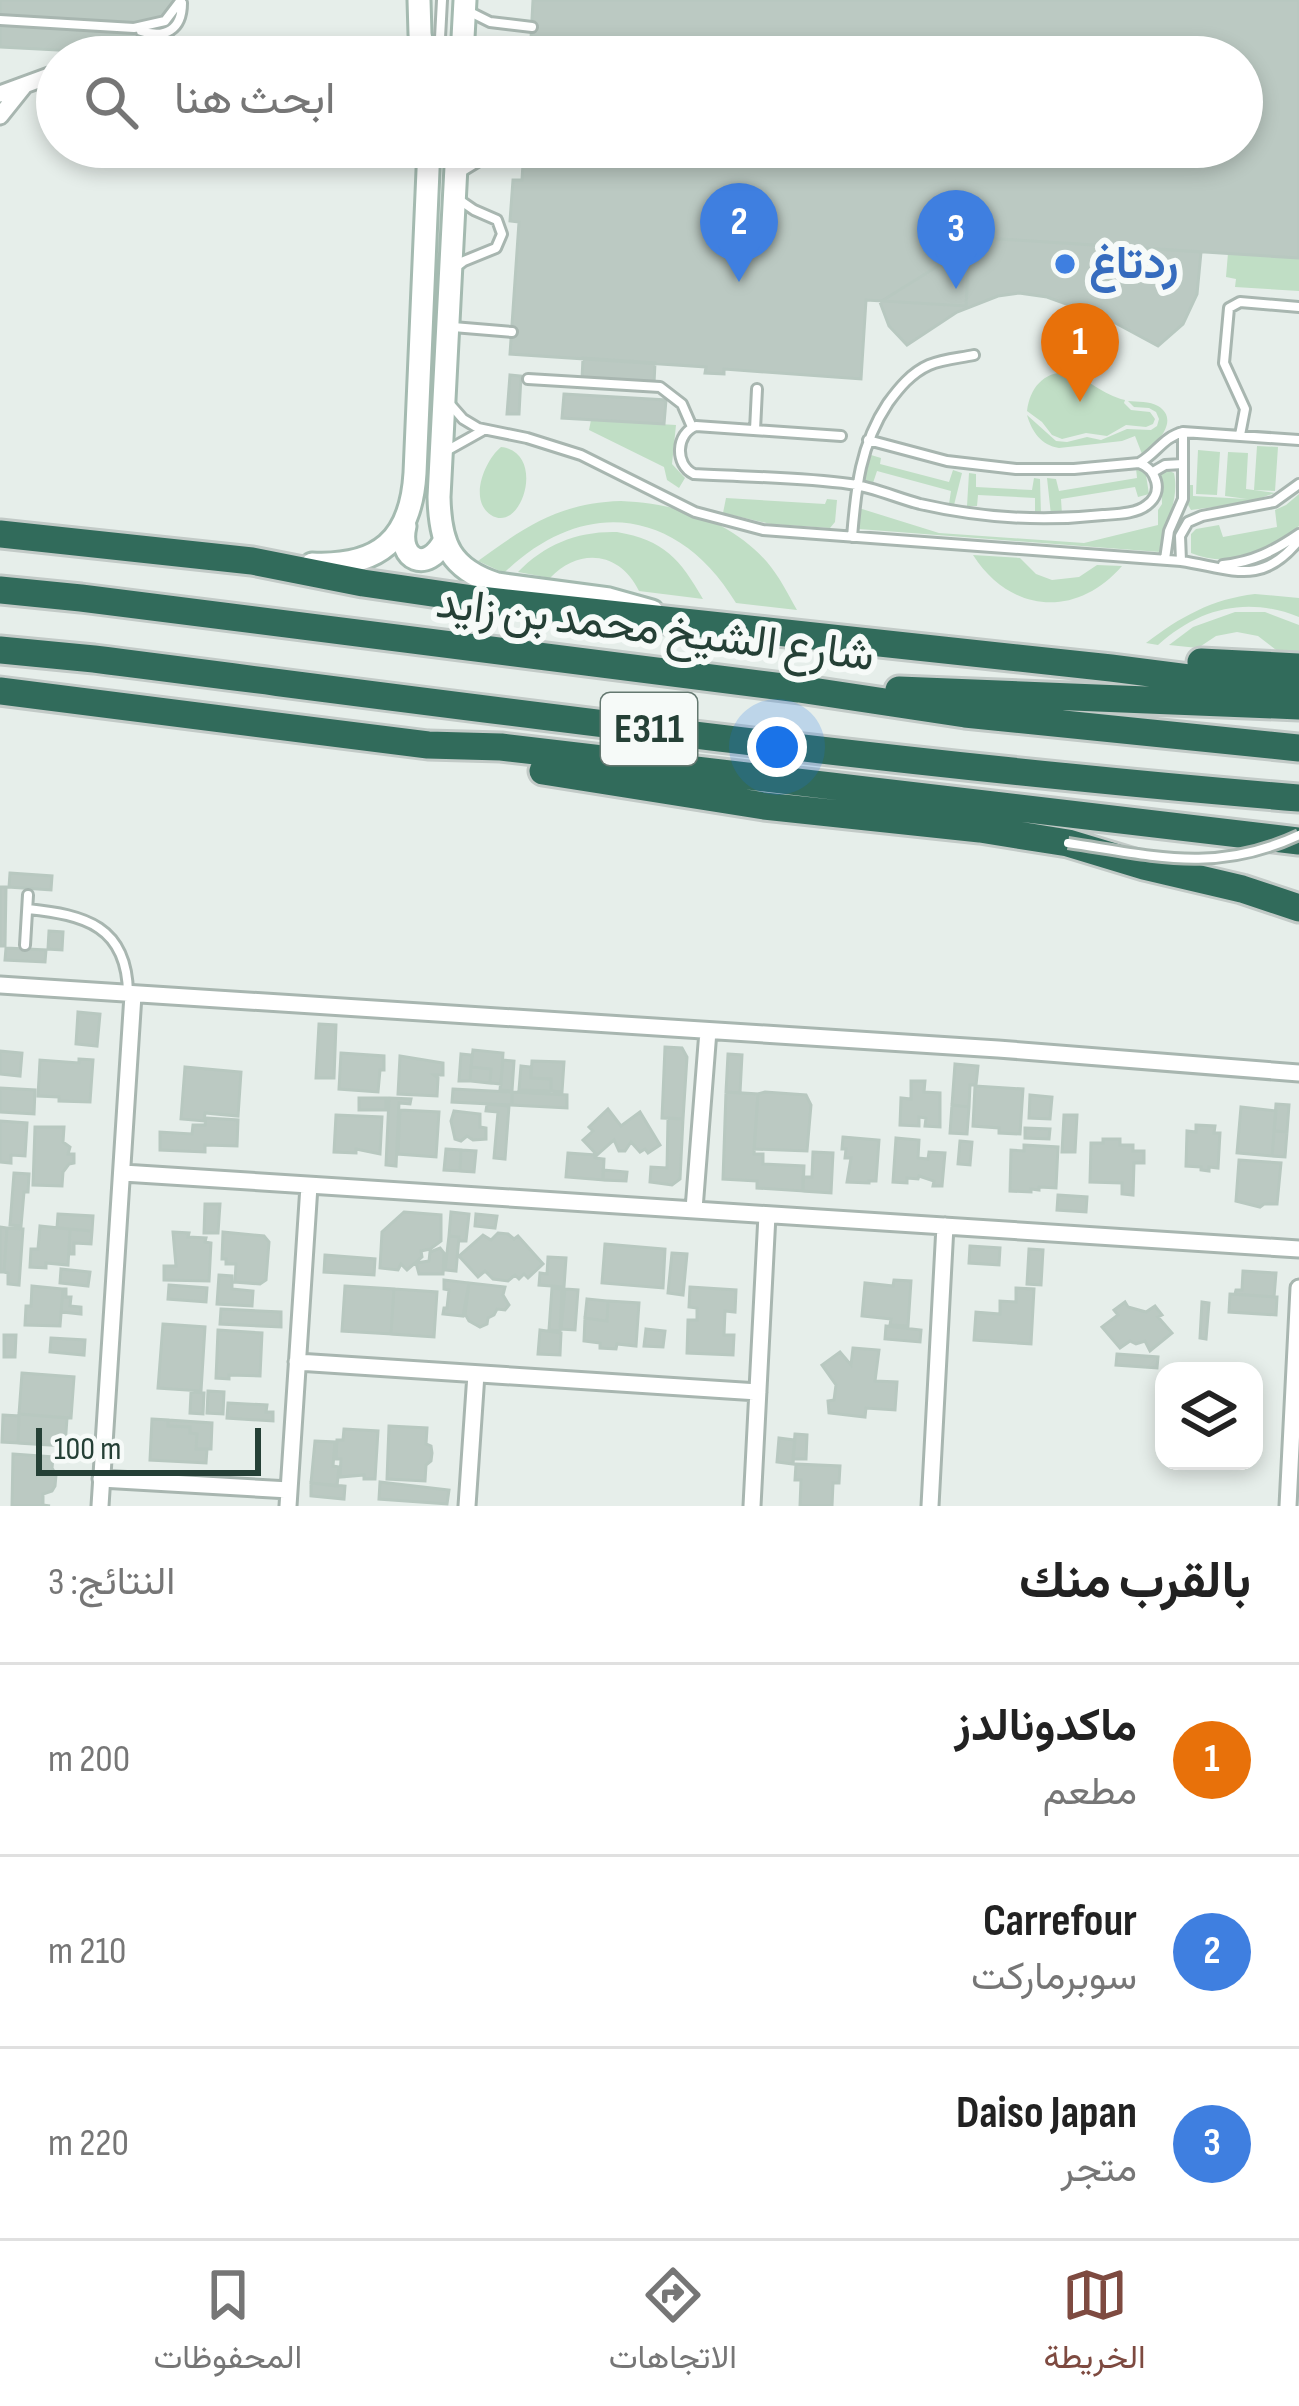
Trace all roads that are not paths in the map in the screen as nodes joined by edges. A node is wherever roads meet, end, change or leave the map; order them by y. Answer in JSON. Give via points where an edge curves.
{"nodes":[{"id":1,"x":182,"y":0,"type":"edge"},
{"id":2,"x":419,"y":0,"type":"edge"},
{"id":3,"x":442,"y":0,"type":"edge"},
{"id":4,"x":465,"y":3,"type":"edge"},
{"id":5,"x":0,"y":20,"type":"edge"},
{"id":6,"x":532,"y":27,"type":"dead end"},
{"id":7,"x":420,"y":36,"type":"edge"},
{"id":8,"x":440,"y":36,"type":"edge"},
{"id":9,"x":463,"y":36,"type":"edge"},
{"id":10,"x":36,"y":81,"type":"edge"},
{"id":11,"x":26,"y":85,"type":"junction"},
{"id":12,"x":0,"y":94,"type":"edge"},
{"id":13,"x":0,"y":116,"type":"edge"},
{"id":14,"x":428,"y":168,"type":"edge"},
{"id":15,"x":456,"y":168,"type":"edge"},
{"id":16,"x":466,"y":168,"type":"edge"},
{"id":17,"x":455,"y":185,"type":"junction"},
{"id":18,"x":451,"y":272,"type":"junction"},
{"id":19,"x":1299,"y":307,"type":"edge"},
{"id":20,"x":448,"y":327,"type":"junction"},
{"id":21,"x":512,"y":332,"type":"dead end"},
{"id":22,"x":974,"y":355,"type":"dead end"},
{"id":23,"x":528,"y":379,"type":"dead end"},
{"id":24,"x":757,"y":389,"type":"dead end"},
{"id":25,"x":445,"y":397,"type":"junction"},
{"id":26,"x":692,"y":427,"type":"junction"},
{"id":27,"x":483,"y":430,"type":"junction"},
{"id":28,"x":755,"y":430,"type":"junction"},
{"id":29,"x":1183,"y":432,"type":"junction"},
{"id":30,"x":1240,"y":435,"type":"junction"},
{"id":31,"x":841,"y":436,"type":"dead end"},
{"id":32,"x":868,"y":440,"type":"junction"},
{"id":33,"x":1299,"y":440,"type":"edge"},
{"id":34,"x":442,"y":457,"type":"junction"},
{"id":35,"x":1139,"y":463,"type":"junction"},
{"id":36,"x":1183,"y":464,"type":"junction"},
{"id":37,"x":1153,"y":472,"type":"junction"},
{"id":38,"x":856,"y":484,"type":"junction"},
{"id":39,"x":1299,"y":484,"type":"edge"},
{"id":40,"x":1181,"y":506,"type":"junction"},
{"id":41,"x":1193,"y":519,"type":"junction"},
{"id":42,"x":405,"y":526,"type":"junction"},
{"id":43,"x":5,"y":533,"type":"edge"},
{"id":44,"x":852,"y":537,"type":"junction"},
{"id":45,"x":1299,"y":537,"type":"edge"},
{"id":46,"x":444,"y":541,"type":"junction"},
{"id":47,"x":1165,"y":560,"type":"junction"},
{"id":48,"x":252,"y":561,"type":"junction"},
{"id":49,"x":1181,"y":561,"type":"junction"},
{"id":50,"x":0,"y":590,"type":"edge"},
{"id":51,"x":675,"y":621,"type":"junction"},
{"id":52,"x":0,"y":650,"type":"edge"},
{"id":53,"x":1299,"y":667,"type":"edge"},
{"id":54,"x":1111,"y":668,"type":"junction"},
{"id":55,"x":799,"y":689,"type":"junction"},
{"id":56,"x":0,"y":692,"type":"edge"},
{"id":57,"x":1299,"y":692,"type":"edge"},
{"id":58,"x":86,"y":704,"type":"junction"},
{"id":59,"x":0,"y":705,"type":"edge"},
{"id":60,"x":1299,"y":706,"type":"edge"},
{"id":61,"x":428,"y":746,"type":"junction"},
{"id":62,"x":1299,"y":748,"type":"edge"},
{"id":63,"x":1299,"y":798,"type":"edge"},
{"id":64,"x":1299,"y":838,"type":"edge"},
{"id":65,"x":1068,"y":843,"type":"junction"},
{"id":66,"x":28,"y":895,"type":"dead end"},
{"id":67,"x":1299,"y":908,"type":"edge"},
{"id":68,"x":28,"y":909,"type":"junction"},
{"id":69,"x":25,"y":945,"type":"dead end"},
{"id":70,"x":0,"y":985,"type":"edge"},
{"id":71,"x":130,"y":995,"type":"junction"},
{"id":72,"x":708,"y":1031,"type":"junction"},
{"id":73,"x":1299,"y":1073,"type":"edge"},
{"id":74,"x":123,"y":1173,"type":"junction"},
{"id":75,"x":309,"y":1186,"type":"junction"},
{"id":76,"x":694,"y":1209,"type":"junction"},
{"id":77,"x":767,"y":1215,"type":"junction"},
{"id":78,"x":945,"y":1226,"type":"junction"},
{"id":79,"x":1299,"y":1250,"type":"edge"},
{"id":80,"x":1299,"y":1288,"type":"edge"},
{"id":81,"x":297,"y":1362,"type":"junction"},
{"id":82,"x":476,"y":1374,"type":"junction"},
{"id":83,"x":758,"y":1392,"type":"junction"},
{"id":84,"x":101,"y":1479,"type":"junction"},
{"id":85,"x":288,"y":1498,"type":"edge"},
{"id":86,"x":100,"y":1506,"type":"edge"},
{"id":87,"x":467,"y":1506,"type":"edge"},
{"id":88,"x":752,"y":1506,"type":"edge"},
{"id":89,"x":930,"y":1506,"type":"edge"},
{"id":90,"x":1288,"y":1506,"type":"edge"}],
"edges":[{"from":1,"to":5,"type":"lane","via":[[181,19],[159,35]]},
{"from":2,"to":7,"type":"street"},
{"from":3,"to":8,"type":"lane"},
{"from":4,"to":6,"type":"lane","via":[[476,17]]},
{"from":4,"to":9,"type":"street"},
{"from":10,"to":11,"type":"street"},
{"from":11,"to":12,"type":"street"},
{"from":11,"to":13,"type":"street"},
{"from":14,"to":42,"type":"street","via":[[414,491]]},
{"from":15,"to":17,"type":"street"},
{"from":16,"to":17,"type":"lane"},
{"from":17,"to":18,"type":"street"},
{"from":17,"to":18,"type":"lane","via":[[466,206],[497,220],[502,234],[496,248]]},
{"from":18,"to":20,"type":"street"},
{"from":19,"to":30,"type":"lane","via":[[1229,308],[1224,363],[1245,409]]},
{"from":20,"to":21,"type":"lane"},
{"from":20,"to":25,"type":"street"},
{"from":22,"to":32,"type":"lane","via":[[916,373]]},
{"from":23,"to":26,"type":"lane","via":[[660,387],[682,404]]},
{"from":24,"to":28,"type":"lane"},
{"from":25,"to":27,"type":"lane"},
{"from":25,"to":34,"type":"street"},
{"from":26,"to":28,"type":"lane"},
{"from":26,"to":38,"type":"lane","via":[[681,439],[681,464],[690,473]]},
{"from":27,"to":34,"type":"lane"},
{"from":27,"to":44,"type":"lane","via":[[581,455],[718,519]]},
{"from":28,"to":31,"type":"lane"},
{"from":29,"to":30,"type":"lane"},
{"from":29,"to":35,"type":"lane"},
{"from":29,"to":36,"type":"lane"},
{"from":30,"to":33,"type":"lane"},
{"from":32,"to":35,"type":"lane","via":[[1016,469]]},
{"from":32,"to":38,"type":"lane"},
{"from":34,"to":46,"type":"street"},
{"from":35,"to":37,"type":"lane"},
{"from":36,"to":37,"type":"lane"},
{"from":36,"to":40,"type":"lane"},
{"from":37,"to":38,"type":"lane","via":[[1157,488],[1144,508],[1047,519],[961,512]]},
{"from":38,"to":44,"type":"lane"},
{"from":39,"to":41,"type":"lane","via":[[1274,502]]},
{"from":40,"to":41,"type":"lane"},
{"from":40,"to":47,"type":"lane"},
{"from":41,"to":49,"type":"lane","via":[[1180,536]]},
{"from":42,"to":46,"type":"street","via":[[402,543],[415,559],[434,556]]},
{"from":42,"to":48,"type":"street","via":[[354,561]]},
{"from":43,"to":48,"type":"highway"},
{"from":44,"to":47,"type":"lane"},
{"from":45,"to":49,"type":"lane","via":[[1259,571]]},
{"from":46,"to":51,"type":"street","via":[[480,579],[626,602]]},
{"from":47,"to":49,"type":"lane"},
{"from":48,"to":51,"type":"highway","via":[[363,584]]},
{"from":50,"to":55,"type":"highway","name":"شارع الشيخ محمد بن زايد","number":"E311"},
{"from":51,"to":54,"type":"highway"},
{"from":52,"to":63,"type":"highway","number":"E311","via":[[760,743]]},
{"from":53,"to":54,"type":"highway","via":[[1157,660]]},
{"from":54,"to":57,"type":"highway"},
{"from":55,"to":60,"type":"highway"},
{"from":55,"to":62,"type":"highway","name":"شارع الشيخ محمد بن زايد","number":"E311","via":[[965,715]]},
{"from":56,"to":58,"type":"highway"},
{"from":58,"to":59,"type":"highway"},
{"from":58,"to":61,"type":"highway"},
{"from":61,"to":64,"type":"highway","via":[[501,747]]},
{"from":61,"to":65,"type":"highway","via":[[764,806]]},
{"from":64,"to":65,"type":"lane","bridge":true,"via":[[1212,860]]},
{"from":65,"to":67,"type":"highway"},
{"from":66,"to":68,"type":"lane"},
{"from":68,"to":69,"type":"lane"},
{"from":68,"to":71,"type":"lane","via":[[65,913],[107,935],[123,956]]},
{"from":70,"to":71,"type":"street"},
{"from":71,"to":72,"type":"street"},
{"from":71,"to":74,"type":"street"},
{"from":72,"to":73,"type":"street"},
{"from":72,"to":76,"type":"street"},
{"from":74,"to":75,"type":"street"},
{"from":74,"to":84,"type":"street"},
{"from":75,"to":76,"type":"street"},
{"from":75,"to":81,"type":"street"},
{"from":76,"to":77,"type":"street"},
{"from":77,"to":78,"type":"street"},
{"from":77,"to":83,"type":"street"},
{"from":78,"to":79,"type":"street"},
{"from":78,"to":89,"type":"street"},
{"from":80,"to":90,"type":"street"},
{"from":81,"to":82,"type":"street"},
{"from":81,"to":85,"type":"street"},
{"from":82,"to":83,"type":"street"},
{"from":82,"to":87,"type":"street"},
{"from":83,"to":88,"type":"street"},
{"from":84,"to":85,"type":"street"},
{"from":84,"to":86,"type":"street"}]}
